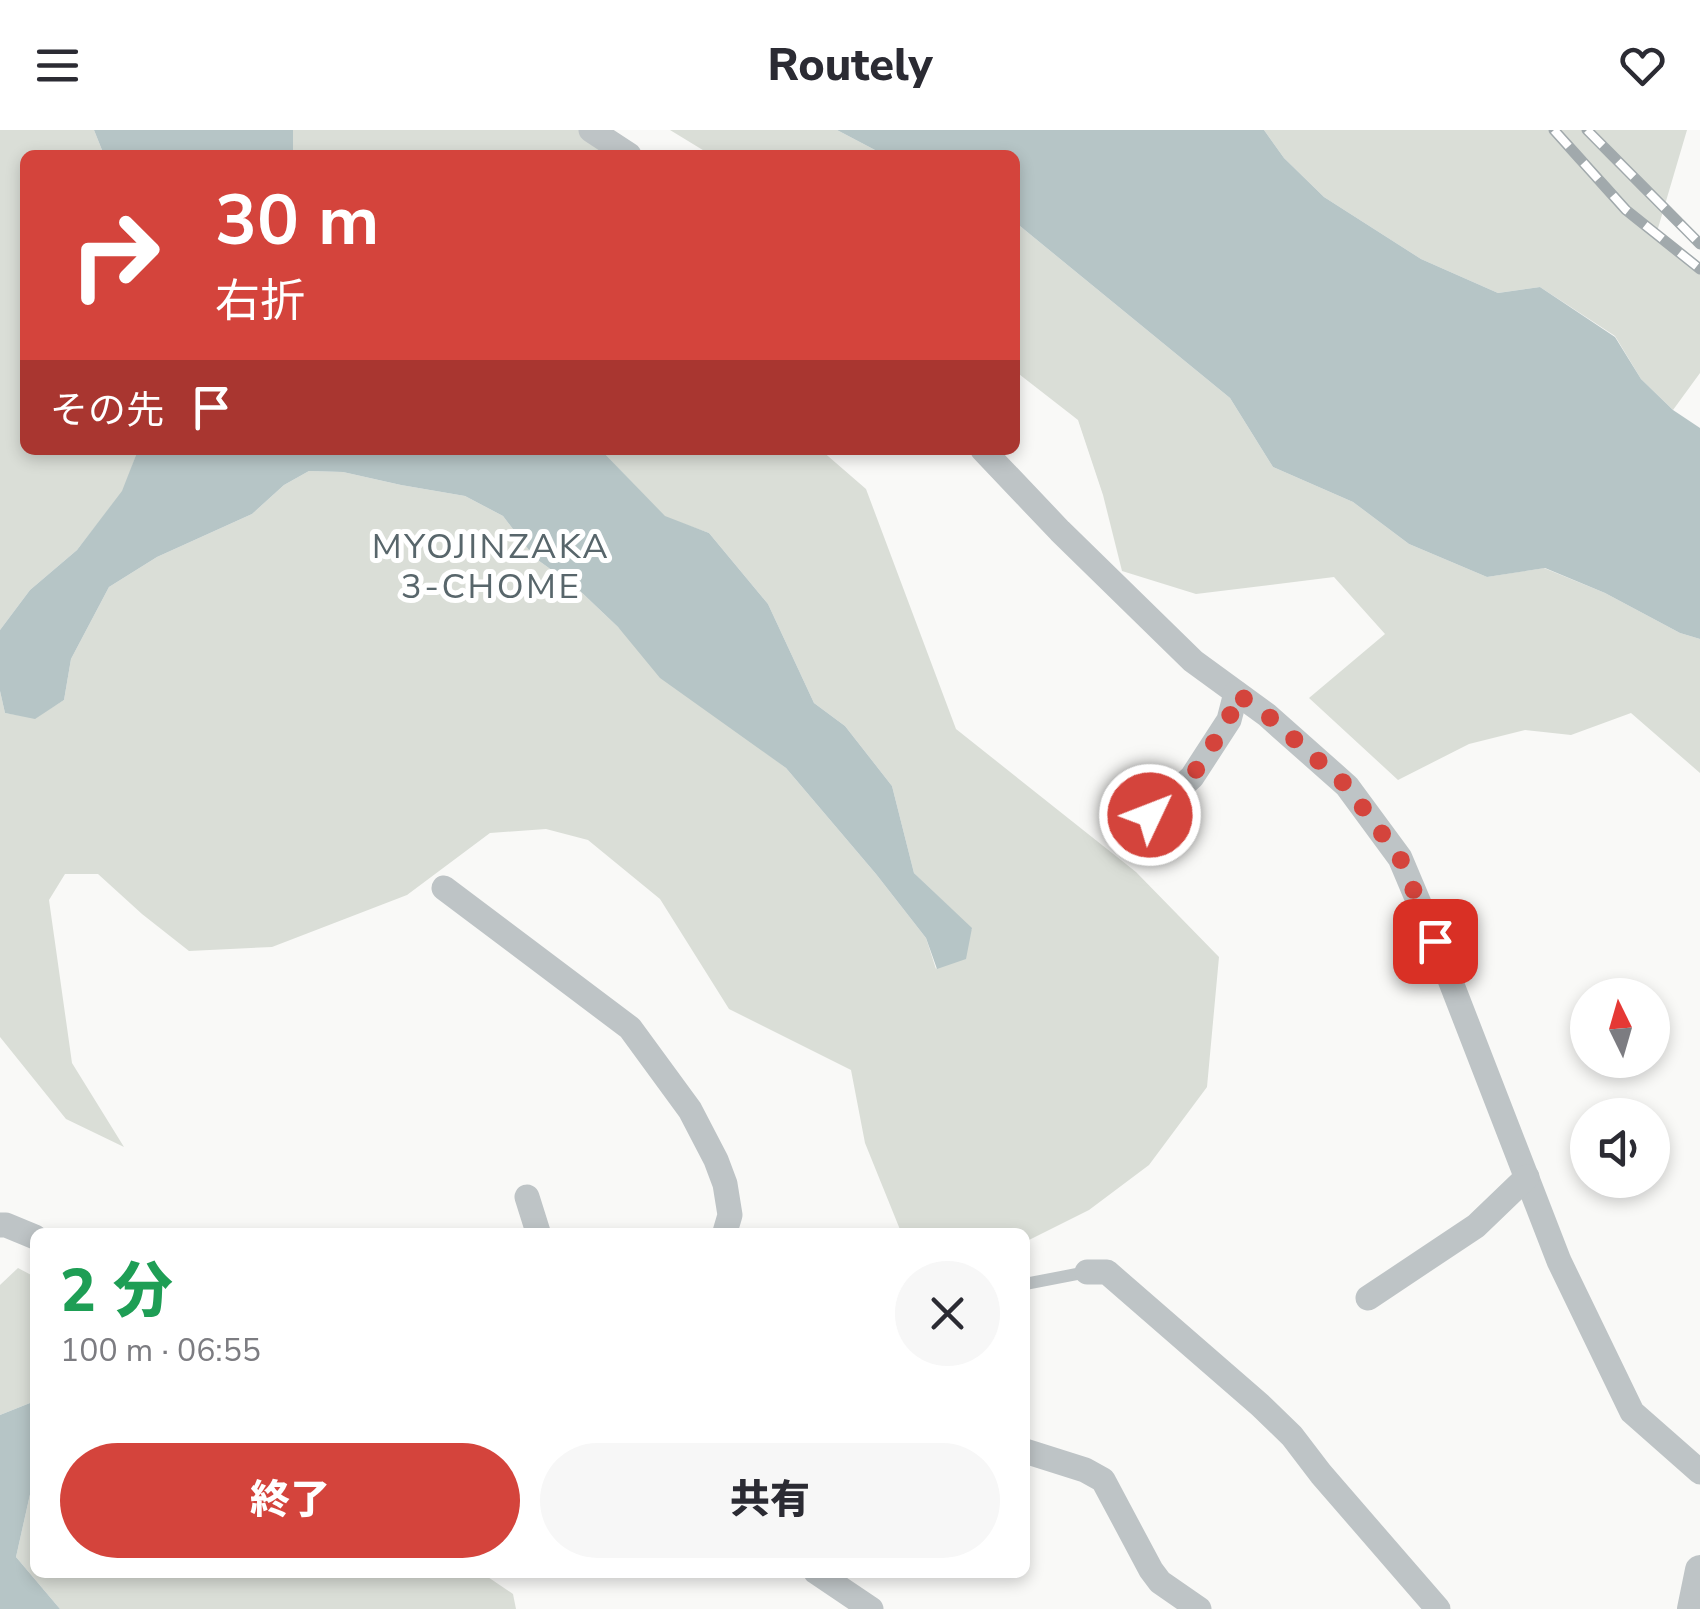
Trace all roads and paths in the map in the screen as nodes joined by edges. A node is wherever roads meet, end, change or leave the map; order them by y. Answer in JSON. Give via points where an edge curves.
{"nodes":[{"id":1,"x":591,"y":130,"type":"edge"},
{"id":2,"x":621,"y":150,"type":"edge"},
{"id":3,"x":988,"y":455,"type":"edge"},
{"id":4,"x":1236,"y":693,"type":"junction"},
{"id":5,"x":1150,"y":815,"type":"dead end"},
{"id":6,"x":444,"y":888,"type":"dead end"},
{"id":7,"x":1526,"y":1177,"type":"junction"},
{"id":8,"x":527,"y":1197,"type":"dead end"},
{"id":9,"x":2,"y":1223,"type":"edge"},
{"id":10,"x":537,"y":1228,"type":"edge"},
{"id":11,"x":726,"y":1228,"type":"edge"},
{"id":12,"x":30,"y":1235,"type":"edge"},
{"id":13,"x":1087,"y":1272,"type":"joint"},
{"id":14,"x":1030,"y":1283,"type":"edge"},
{"id":15,"x":1368,"y":1298,"type":"dead end"},
{"id":16,"x":1030,"y":1453,"type":"edge"},
{"id":17,"x":1700,"y":1472,"type":"edge"},
{"id":18,"x":1700,"y":1570,"type":"edge"},
{"id":19,"x":825,"y":1578,"type":"edge"},
{"id":20,"x":871,"y":1609,"type":"edge"},
{"id":21,"x":1199,"y":1609,"type":"edge"},
{"id":22,"x":1438,"y":1609,"type":"edge"},
{"id":23,"x":1692,"y":1609,"type":"edge"}],
"edges":[{"from":1,"to":2,"type":"street"},
{"from":3,"to":4,"type":"street","via":[[1192,661]]},
{"from":4,"to":5,"type":"street","via":[[1229,720],[1192,776]]},
{"from":4,"to":7,"type":"street","via":[[1347,786],[1400,858]]},
{"from":6,"to":11,"type":"street","via":[[630,1028],[690,1110],[716,1160],[730,1215]]},
{"from":7,"to":15,"type":"street","via":[[1476,1226]]},
{"from":7,"to":17,"type":"street","via":[[1632,1412]]},
{"from":8,"to":10,"type":"street"},
{"from":9,"to":12,"type":"street"},
{"from":13,"to":14,"type":"lane"},
{"from":13,"to":22,"type":"street","via":[[1107,1272],[1260,1405]]},
{"from":16,"to":21,"type":"street","via":[[1103,1480],[1151,1570]]},
{"from":18,"to":23,"type":"street"},
{"from":19,"to":20,"type":"street"}]}
